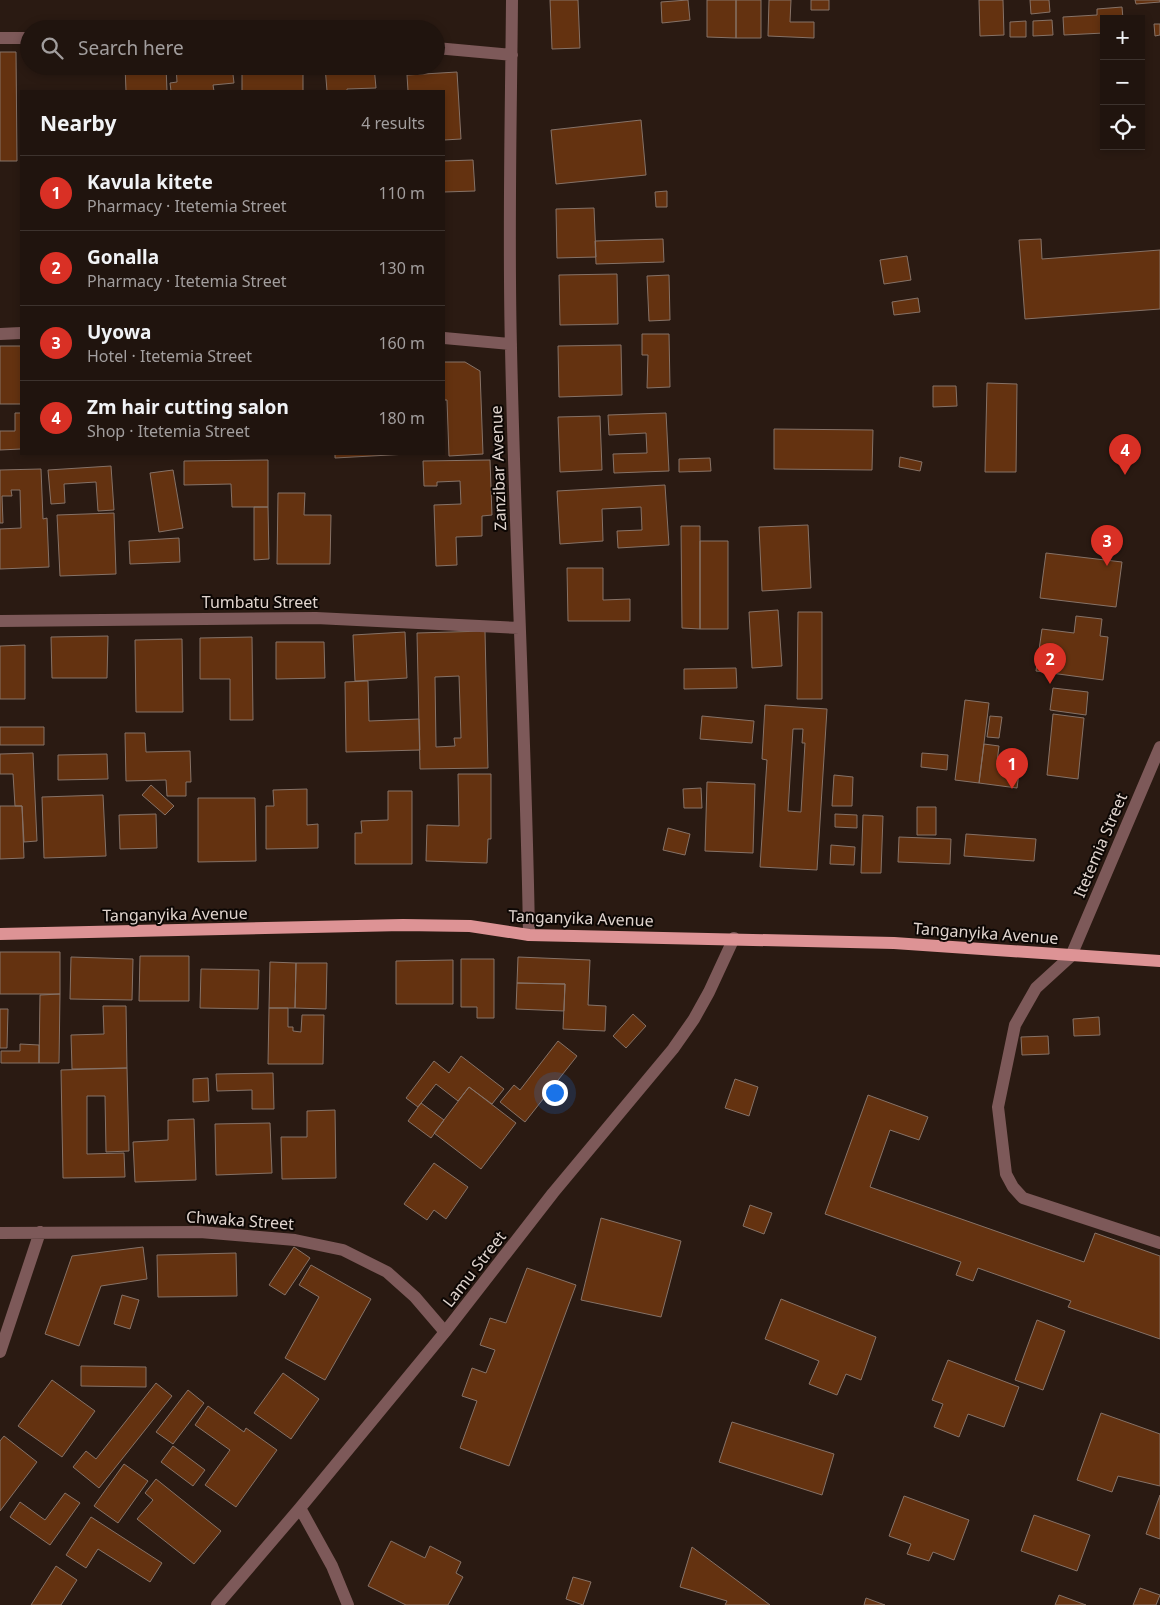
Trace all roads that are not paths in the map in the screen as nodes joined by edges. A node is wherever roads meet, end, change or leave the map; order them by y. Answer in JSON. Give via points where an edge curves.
{"nodes":[{"id":1,"x":512,"y":0,"type":"edge"},
{"id":2,"x":0,"y":38,"type":"edge"},
{"id":3,"x":20,"y":38,"type":"edge"},
{"id":4,"x":445,"y":49,"type":"edge"},
{"id":5,"x":512,"y":55,"type":"junction"},
{"id":6,"x":20,"y":333,"type":"edge"},
{"id":7,"x":0,"y":334,"type":"edge"},
{"id":8,"x":445,"y":338,"type":"edge"},
{"id":9,"x":511,"y":344,"type":"junction"},
{"id":10,"x":0,"y":621,"type":"edge"},
{"id":11,"x":519,"y":628,"type":"junction"},
{"id":12,"x":1160,"y":747,"type":"edge"},
{"id":13,"x":0,"y":934,"type":"edge"},
{"id":14,"x":529,"y":935,"type":"junction"},
{"id":15,"x":734,"y":938,"type":"junction"},
{"id":16,"x":1071,"y":956,"type":"junction"},
{"id":17,"x":1160,"y":961,"type":"edge"},
{"id":18,"x":40,"y":1232,"type":"junction"},
{"id":19,"x":0,"y":1233,"type":"edge"},
{"id":20,"x":1160,"y":1243,"type":"edge"},
{"id":21,"x":445,"y":1332,"type":"junction"},
{"id":22,"x":0,"y":1352,"type":"edge"},
{"id":23,"x":300,"y":1508,"type":"junction"},
{"id":24,"x":217,"y":1605,"type":"edge"},
{"id":25,"x":348,"y":1605,"type":"edge"}],
"edges":[{"from":1,"to":5,"type":"street","name":"Zanzibar Avenue"},
{"from":2,"to":3,"type":"street"},
{"from":4,"to":5,"type":"street"},
{"from":5,"to":9,"type":"street","name":"Zanzibar Avenue"},
{"from":6,"to":7,"type":"street"},
{"from":8,"to":9,"type":"street"},
{"from":9,"to":11,"type":"street","name":"Zanzibar Avenue"},
{"from":10,"to":11,"type":"street","name":"Tumbatu Street","via":[[316,618]]},
{"from":11,"to":14,"type":"street","name":"Zanzibar Avenue","via":[[527,790]]},
{"from":12,"to":16,"type":"street","name":"Itetemia Street"},
{"from":13,"to":14,"type":"main road","name":"Tanganyika Avenue","via":[[404,925],[470,926]]},
{"from":14,"to":15,"type":"main road","name":"Tanganyika Avenue"},
{"from":15,"to":16,"type":"main road","name":"Tanganyika Avenue","via":[[970,947]]},
{"from":15,"to":21,"type":"street","name":"Lamu Street","via":[[709,992],[673,1049],[553,1193]]},
{"from":16,"to":17,"type":"main road","name":"Tanganyika Avenue"},
{"from":16,"to":20,"type":"street","via":[[1036,988],[1015,1025],[998,1107],[1006,1174],[1023,1198]]},
{"from":18,"to":19,"type":"street","name":"Chwaka Street"},
{"from":18,"to":21,"type":"street","name":"Chwaka Street","via":[[200,1232],[295,1240],[343,1250],[386,1272],[415,1297]]},
{"from":18,"to":22,"type":"street"},
{"from":21,"to":23,"type":"street","name":"Lamu Street"},
{"from":23,"to":24,"type":"street","name":"Lamu Street"},
{"from":23,"to":25,"type":"street","via":[[332,1566]]}]}
